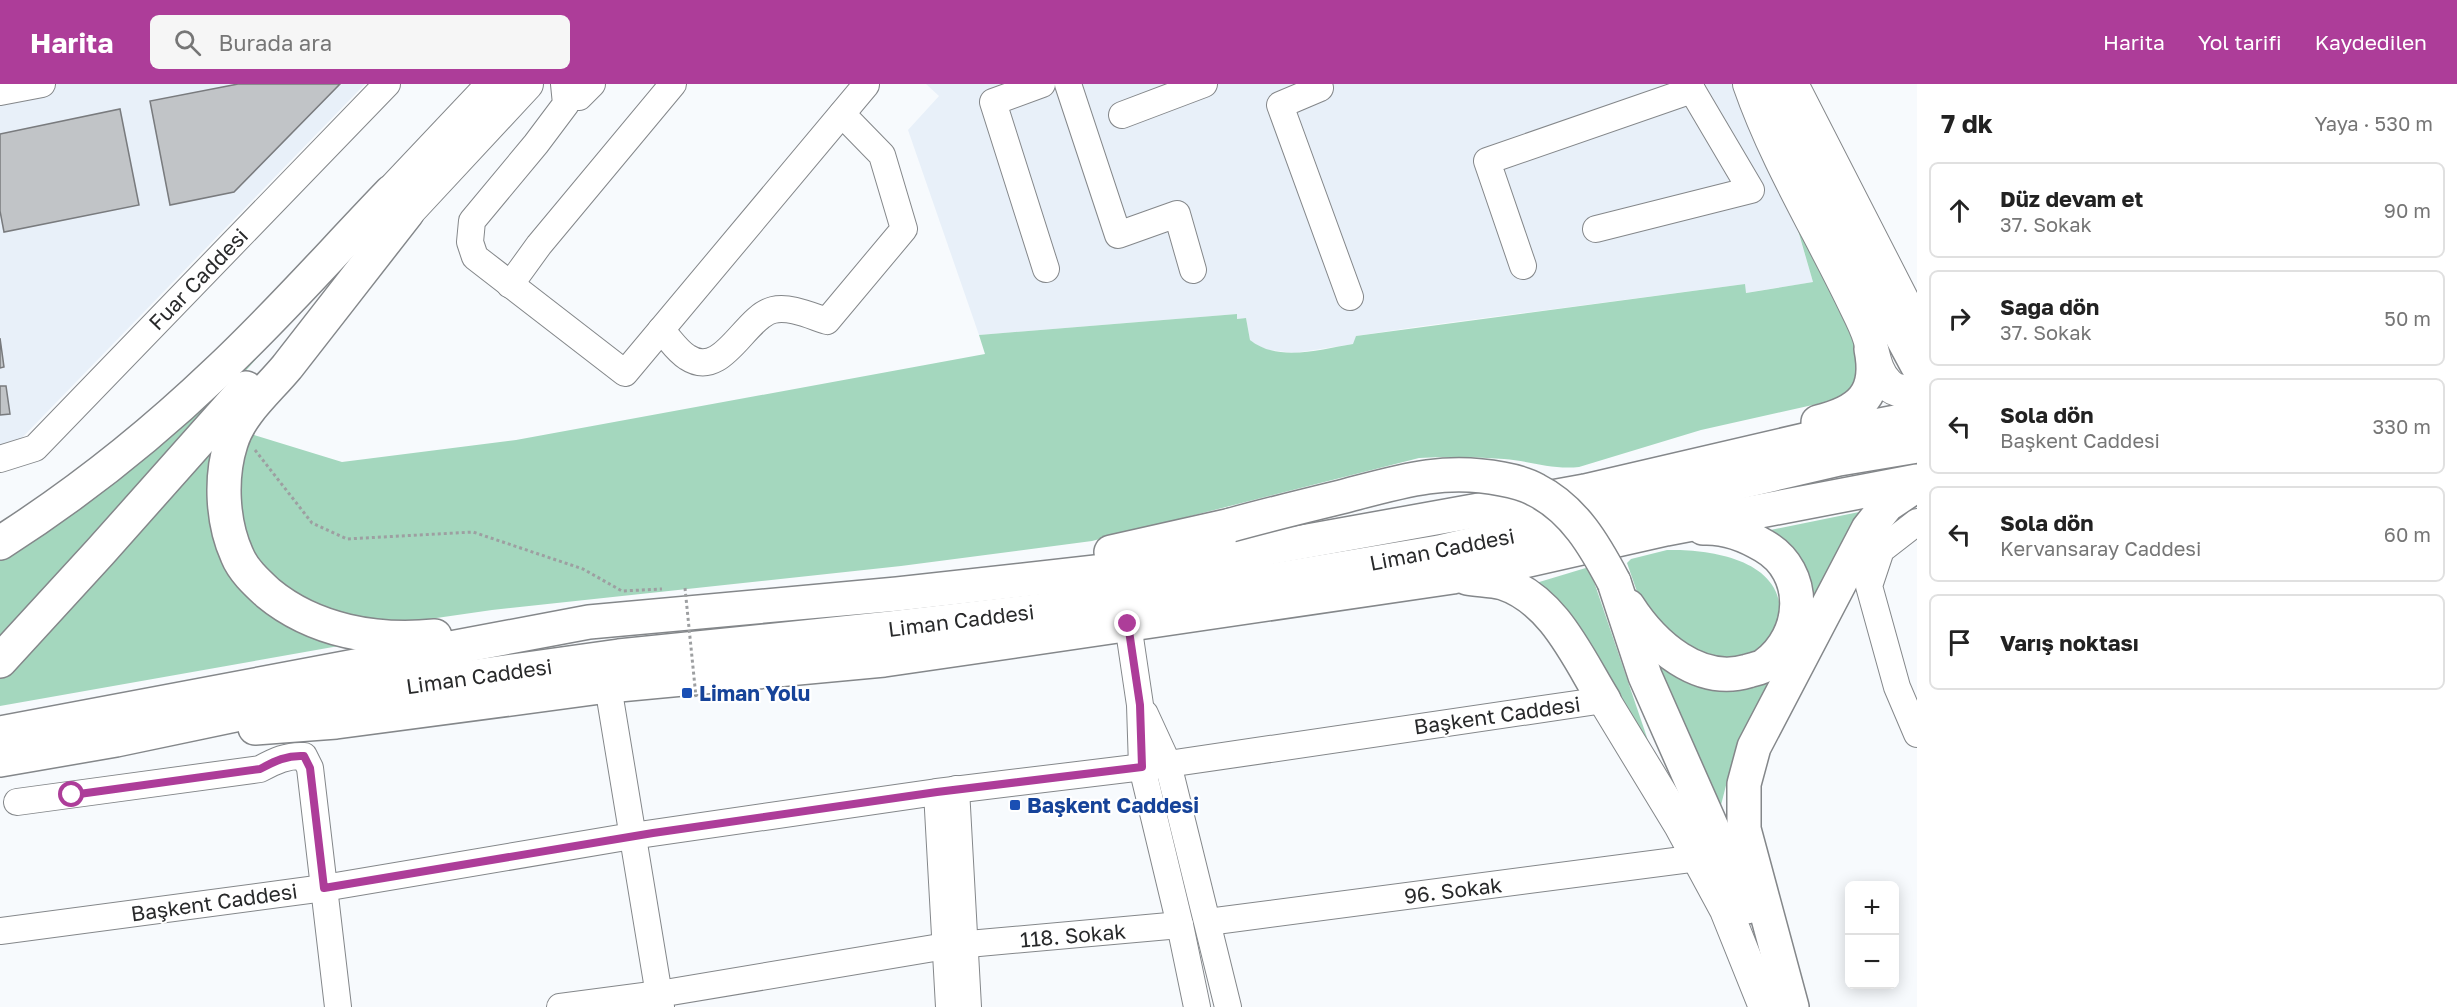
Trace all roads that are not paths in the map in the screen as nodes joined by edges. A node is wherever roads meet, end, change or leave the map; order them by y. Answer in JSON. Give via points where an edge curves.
{"nodes":[{"id":1,"x":42,"y":84,"type":"edge"},
{"id":2,"x":387,"y":84,"type":"edge"},
{"id":3,"x":493,"y":84,"type":"edge"},
{"id":4,"x":527,"y":84,"type":"edge"},
{"id":5,"x":592,"y":84,"type":"edge"},
{"id":6,"x":673,"y":84,"type":"edge"},
{"id":7,"x":865,"y":84,"type":"edge"},
{"id":8,"x":1042,"y":84,"type":"edge"},
{"id":9,"x":1068,"y":84,"type":"edge"},
{"id":10,"x":1204,"y":84,"type":"edge"},
{"id":11,"x":1318,"y":84,"type":"edge"},
{"id":12,"x":1749,"y":84,"type":"edge"},
{"id":13,"x":1766,"y":84,"type":"edge"},
{"id":14,"x":1792,"y":84,"type":"edge"},
{"id":15,"x":1690,"y":87,"type":"edge"},
{"id":16,"x":565,"y":90,"type":"edge"},
{"id":17,"x":0,"y":92,"type":"edge"},
{"id":18,"x":842,"y":114,"type":"junction"},
{"id":19,"x":1122,"y":115,"type":"dead end"},
{"id":20,"x":399,"y":203,"type":"junction"},
{"id":21,"x":1596,"y":230,"type":"dead end"},
{"id":22,"x":1523,"y":266,"type":"dead end"},
{"id":23,"x":1046,"y":269,"type":"dead end"},
{"id":24,"x":1193,"y":270,"type":"dead end"},
{"id":25,"x":510,"y":285,"type":"junction"},
{"id":26,"x":1350,"y":297,"type":"dead end"},
{"id":27,"x":1917,"y":328,"type":"edge"},
{"id":28,"x":661,"y":330,"type":"junction"},
{"id":29,"x":1872,"y":349,"type":"junction"},
{"id":30,"x":1917,"y":365,"type":"edge"},
{"id":31,"x":1917,"y":387,"type":"edge"},
{"id":32,"x":1917,"y":418,"type":"edge"},
{"id":33,"x":1917,"y":446,"type":"edge"},
{"id":34,"x":0,"y":459,"type":"edge"},
{"id":35,"x":1638,"y":478,"type":"junction"},
{"id":36,"x":1917,"y":480,"type":"edge"},
{"id":37,"x":1917,"y":485,"type":"edge"},
{"id":38,"x":1917,"y":522,"type":"edge"},
{"id":39,"x":1666,"y":529,"type":"junction"},
{"id":40,"x":0,"y":543,"type":"edge"},
{"id":41,"x":1453,"y":577,"type":"junction"},
{"id":42,"x":1614,"y":582,"type":"junction"},
{"id":43,"x":897,"y":594,"type":"junction"},
{"id":44,"x":589,"y":622,"type":"junction"},
{"id":45,"x":1128,"y":624,"type":"junction"},
{"id":46,"x":0,"y":661,"type":"edge"},
{"id":47,"x":1907,"y":685,"type":"edge"},
{"id":48,"x":608,"y":686,"type":"junction"},
{"id":49,"x":1604,"y":700,"type":"junction"},
{"id":50,"x":1140,"y":705,"type":"junction"},
{"id":51,"x":0,"y":733,"type":"edge"},
{"id":52,"x":1917,"y":734,"type":"edge"},
{"id":53,"x":116,"y":740,"type":"junction"},
{"id":54,"x":0,"y":760,"type":"edge"},
{"id":55,"x":1168,"y":764,"type":"junction"},
{"id":56,"x":1142,"y":767,"type":"junction"},
{"id":57,"x":946,"y":790,"type":"junction"},
{"id":58,"x":16,"y":802,"type":"dead end"},
{"id":59,"x":632,"y":836,"type":"junction"},
{"id":60,"x":1698,"y":858,"type":"junction"},
{"id":61,"x":324,"y":888,"type":"junction"},
{"id":62,"x":1208,"y":922,"type":"junction"},
{"id":63,"x":1180,"y":925,"type":"junction"},
{"id":64,"x":0,"y":930,"type":"edge"},
{"id":65,"x":956,"y":946,"type":"junction"},
{"id":66,"x":660,"y":1000,"type":"edge"},
{"id":67,"x":338,"y":1007,"type":"edge"},
{"id":68,"x":560,"y":1007,"type":"edge"},
{"id":69,"x":948,"y":1007,"type":"edge"},
{"id":70,"x":968,"y":1007,"type":"edge"},
{"id":71,"x":1197,"y":1007,"type":"edge"},
{"id":72,"x":1228,"y":1007,"type":"edge"},
{"id":73,"x":1774,"y":1007,"type":"edge"}],
"edges":[{"from":1,"to":17,"type":"street"},
{"from":2,"to":34,"type":"street","name":"Fuar Caddesi","via":[[35,448]]},
{"from":3,"to":20,"type":"main road"},
{"from":4,"to":20,"type":"main road"},
{"from":5,"to":16,"type":"street","via":[[579,97]]},
{"from":6,"to":25,"type":"street"},
{"from":7,"to":18,"type":"street"},
{"from":8,"to":23,"type":"street","via":[[993,102]]},
{"from":9,"to":24,"type":"street","via":[[1118,236],[1177,214]]},
{"from":10,"to":19,"type":"street"},
{"from":11,"to":26,"type":"street","via":[[1320,88],[1280,105]]},
{"from":12,"to":29,"type":"main road","via":[[1781,158],[1857,309]]},
{"from":13,"to":30,"type":"highway"},
{"from":14,"to":27,"type":"main road"},
{"from":15,"to":21,"type":"street","via":[[1751,190]]},
{"from":15,"to":22,"type":"street","via":[[1487,161]]},
{"from":16,"to":25,"type":"street","via":[[566,104],[470,228],[475,257]]},
{"from":18,"to":28,"type":"street"},
{"from":18,"to":28,"type":"street","via":[[882,155],[904,229],[881,257],[827,321],[786,309],[772,310],[759,316],[715,359],[686,357]]},
{"from":20,"to":40,"type":"highway","via":[[153,430]]},
{"from":20,"to":44,"type":"highway","via":[[285,368],[244,417],[231,442],[225,473],[226,515],[237,555],[254,580],[284,606],[318,623],[363,635],[407,637]]},
{"from":20,"to":46,"type":"highway","via":[[299,328]]},
{"from":25,"to":28,"type":"street","via":[[625,373]]},
{"from":29,"to":31,"type":"main road","via":[[1888,385],[1899,391]]},
{"from":29,"to":35,"type":"highway","via":[[1874,376],[1870,393],[1855,409],[1829,420],[1689,455]]},
{"from":32,"to":35,"type":"highway","name":"Liman Caddesi"},
{"from":33,"to":53,"type":"highway","name":"Liman Caddesi","via":[[1787,471],[1439,552],[1224,588],[619,656],[302,701]]},
{"from":35,"to":43,"type":"highway","name":"Liman Caddesi","via":[[1202,560]]},
{"from":36,"to":39,"type":"highway"},
{"from":37,"to":73,"type":"highway","via":[[1887,505],[1868,529],[1754,747],[1744,784],[1744,829]]},
{"from":38,"to":47,"type":"street","via":[[1881,550],[1869,586]]},
{"from":39,"to":41,"type":"highway"},
{"from":39,"to":42,"type":"highway","via":[[1712,528],[1746,536],[1774,552],[1790,572],[1796,593],[1797,620],[1786,644],[1764,666],[1739,674],[1716,674],[1690,665],[1669,652],[1647,630]]},
{"from":41,"to":45,"type":"highway"},
{"from":41,"to":49,"type":"highway","via":[[1503,583],[1528,595],[1557,623]]},
{"from":42,"to":43,"type":"highway","bridge":true,"via":[[1594,544],[1565,510],[1536,489],[1475,473],[1401,481],[1062,563]]},
{"from":42,"to":73,"type":"highway","via":[[1644,676]]},
{"from":43,"to":44,"type":"highway","name":"Liman Caddesi"},
{"from":44,"to":51,"type":"highway","name":"Liman Caddesi"},
{"from":45,"to":48,"type":"highway","via":[[884,660]]},
{"from":45,"to":50,"type":"street"},
{"from":47,"to":52,"type":"street"},
{"from":48,"to":53,"type":"highway","via":[[336,722]]},
{"from":48,"to":59,"type":"street"},
{"from":49,"to":55,"type":"street","name":"Başkent Caddesi"},
{"from":49,"to":60,"type":"main road"},
{"from":50,"to":55,"type":"street"},
{"from":50,"to":56,"type":"street"},
{"from":53,"to":54,"type":"highway","name":"Liman Caddesi"},
{"from":55,"to":56,"type":"street","name":"Başkent Caddesi"},
{"from":55,"to":62,"type":"street"},
{"from":56,"to":57,"type":"street","name":"Başkent Caddesi"},
{"from":56,"to":63,"type":"street"},
{"from":57,"to":59,"type":"street","name":"Başkent Caddesi"},
{"from":57,"to":65,"type":"street"},
{"from":58,"to":61,"type":"street","via":[[260,769],[277,759],[304,756],[310,768]]},
{"from":59,"to":61,"type":"street","name":"Başkent Caddesi"},
{"from":59,"to":66,"type":"street"},
{"from":60,"to":62,"type":"street","name":"96. Sokak"},
{"from":60,"to":73,"type":"main road"},
{"from":61,"to":64,"type":"street","name":"Başkent Caddesi"},
{"from":61,"to":67,"type":"street"},
{"from":62,"to":72,"type":"street"},
{"from":63,"to":65,"type":"street","name":"118. Sokak"},
{"from":63,"to":71,"type":"street"},
{"from":65,"to":66,"type":"street","name":"118. Sokak"},
{"from":65,"to":69,"type":"street"},
{"from":65,"to":70,"type":"street"},
{"from":66,"to":68,"type":"street","name":"118. Sokak"}]}
